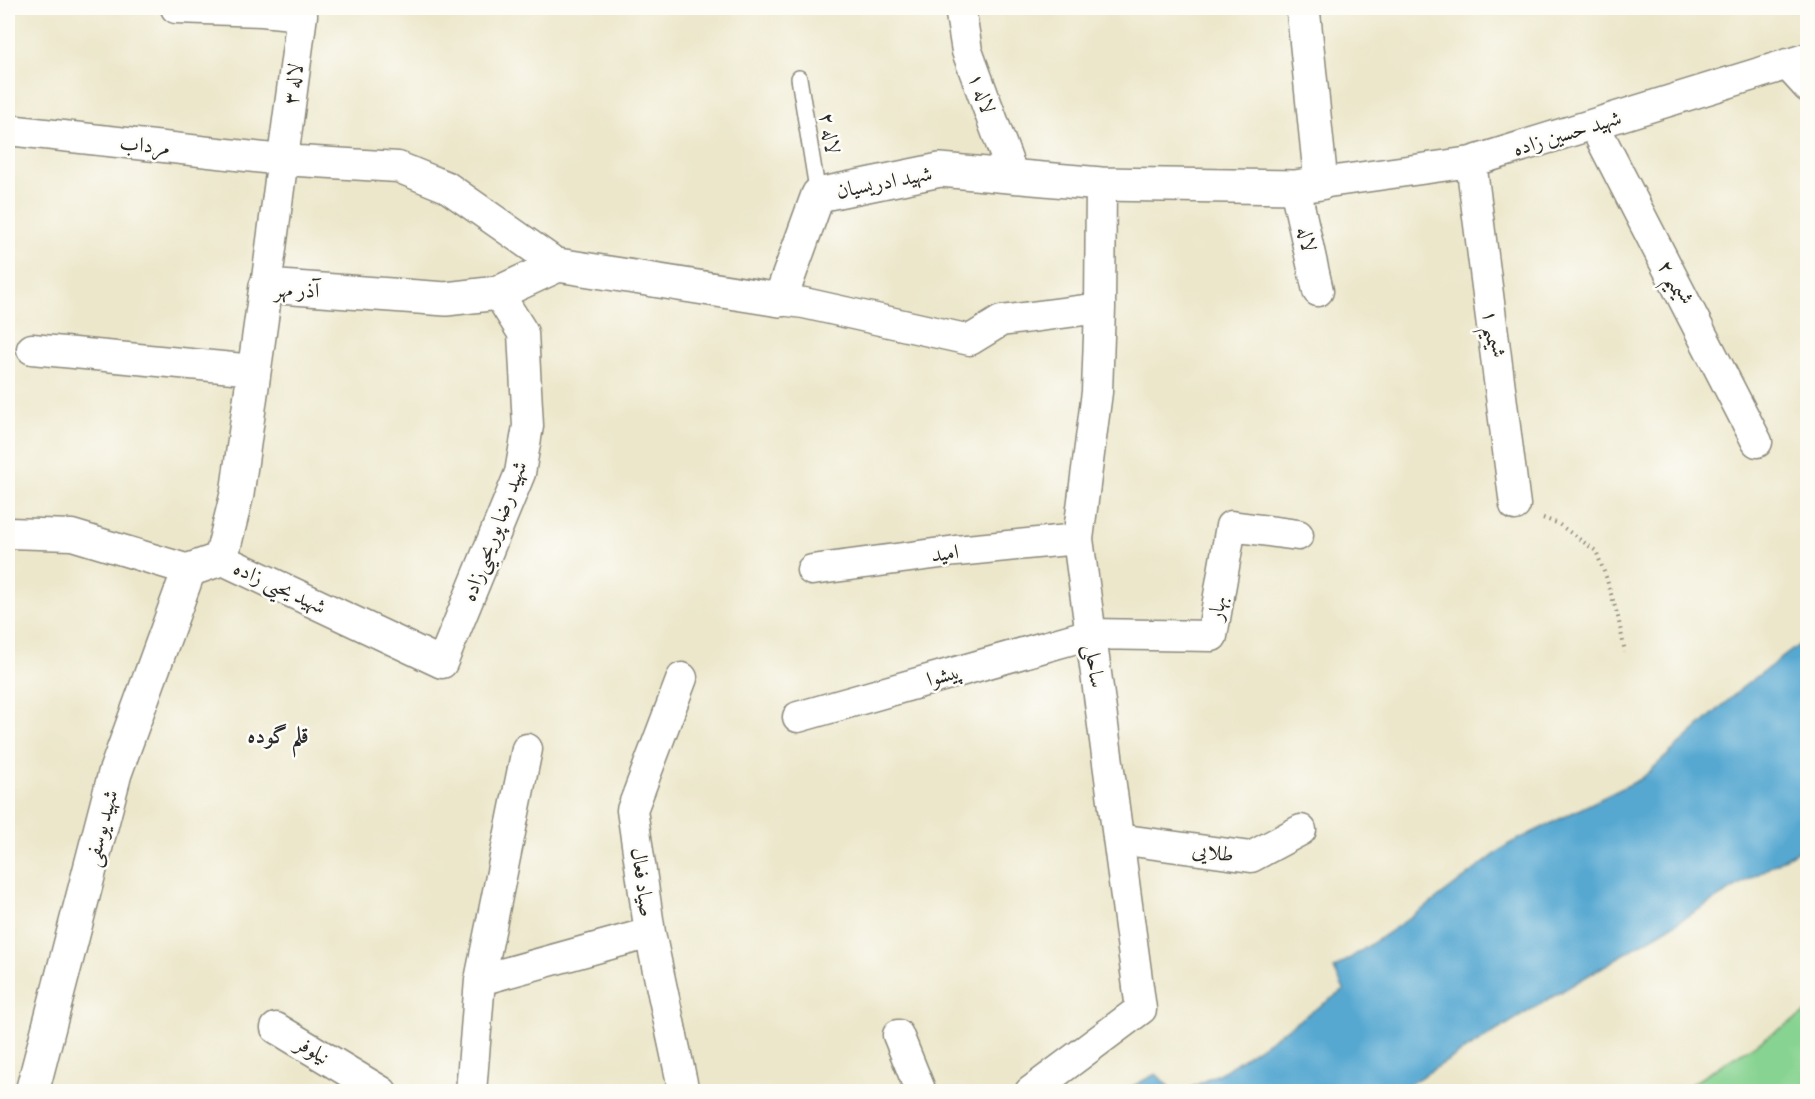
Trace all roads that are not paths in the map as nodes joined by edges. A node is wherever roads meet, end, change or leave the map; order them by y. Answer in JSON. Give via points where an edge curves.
{"nodes":[{"id":1,"x":176,"y":8,"type":"edge"},
{"id":2,"x":960,"y":8,"type":"edge"},
{"id":3,"x":1304,"y":8,"type":"edge"},
{"id":4,"x":301,"y":11,"type":"edge"},
{"id":5,"x":1797,"y":61,"type":"edge"},
{"id":6,"x":799,"y":78,"type":"dead end"},
{"id":7,"x":1808,"y":87,"type":"edge"},
{"id":8,"x":1594,"y":125,"type":"junction"},
{"id":9,"x":8,"y":130,"type":"edge"},
{"id":10,"x":282,"y":160,"type":"junction"},
{"id":11,"x":1472,"y":162,"type":"junction"},
{"id":12,"x":1013,"y":176,"type":"junction"},
{"id":13,"x":1101,"y":184,"type":"junction"},
{"id":14,"x":1308,"y":185,"type":"junction"},
{"id":15,"x":818,"y":195,"type":"junction"},
{"id":16,"x":558,"y":265,"type":"junction"},
{"id":17,"x":266,"y":286,"type":"junction"},
{"id":18,"x":1318,"y":291,"type":"dead end"},
{"id":19,"x":498,"y":293,"type":"junction"},
{"id":20,"x":780,"y":300,"type":"junction"},
{"id":21,"x":1100,"y":308,"type":"junction"},
{"id":22,"x":32,"y":349,"type":"dead end"},
{"id":23,"x":255,"y":370,"type":"junction"},
{"id":24,"x":1757,"y":442,"type":"dead end"},
{"id":25,"x":1515,"y":506,"type":"road end"},
{"id":26,"x":8,"y":533,"type":"edge"},
{"id":27,"x":1298,"y":535,"type":"dead end"},
{"id":28,"x":1078,"y":539,"type":"junction"},
{"id":29,"x":221,"y":559,"type":"junction"},
{"id":30,"x":189,"y":570,"type":"junction"},
{"id":31,"x":812,"y":570,"type":"dead end"},
{"id":32,"x":1090,"y":634,"type":"junction"},
{"id":33,"x":442,"y":663,"type":"joint"},
{"id":34,"x":682,"y":678,"type":"dead end"},
{"id":35,"x":798,"y":717,"type":"dead end"},
{"id":36,"x":527,"y":749,"type":"dead end"},
{"id":37,"x":1301,"y":830,"type":"dead end"},
{"id":38,"x":1118,"y":839,"type":"junction"},
{"id":39,"x":650,"y":933,"type":"junction"},
{"id":40,"x":480,"y":980,"type":"junction"},
{"id":41,"x":276,"y":1028,"type":"dead end"},
{"id":42,"x":898,"y":1035,"type":"dead end"},
{"id":43,"x":32,"y":1092,"type":"edge"},
{"id":44,"x":382,"y":1092,"type":"edge"},
{"id":45,"x":471,"y":1092,"type":"edge"},
{"id":46,"x":684,"y":1092,"type":"edge"},
{"id":47,"x":921,"y":1092,"type":"edge"},
{"id":48,"x":1030,"y":1092,"type":"edge"}],
"edges":[{"from":1,"to":4,"type":"street"},
{"from":2,"to":12,"type":"street","name":"لاله ۱","via":[[967,51]]},
{"from":3,"to":14,"type":"street"},
{"from":4,"to":10,"type":"street","name":"لاله ۳"},
{"from":5,"to":7,"type":"street"},
{"from":5,"to":8,"type":"street","name":"شهید حسین زاده"},
{"from":6,"to":15,"type":"lane","name":"لاله ۲"},
{"from":8,"to":11,"type":"street","name":"شهید حسین زاده"},
{"from":8,"to":24,"type":"street","name":"شیمیم ۲"},
{"from":9,"to":10,"type":"street","name":"مرداب"},
{"from":10,"to":16,"type":"street","name":"مرداب","via":[[398,167],[447,187]]},
{"from":10,"to":17,"type":"street","name":"لاله ۳"},
{"from":11,"to":14,"type":"street","name":"شهید حسین زاده"},
{"from":11,"to":25,"type":"street","name":"شیمیم ۱"},
{"from":12,"to":13,"type":"street","name":"شهید ادریسیان"},
{"from":12,"to":15,"type":"street","name":"شهید ادریسیان","via":[[939,170]]},
{"from":13,"to":14,"type":"street","name":"شهید ادریسیان"},
{"from":13,"to":21,"type":"street","name":"ساحلی"},
{"from":14,"to":18,"type":"street","name":"لاله"},
{"from":15,"to":20,"type":"street","name":"شهید ادریسیان"},
{"from":16,"to":19,"type":"street","name":"آذر مهر"},
{"from":16,"to":20,"type":"street"},
{"from":17,"to":19,"type":"street","name":"آذر مهر","via":[[447,299]]},
{"from":17,"to":23,"type":"street","name":"آذر مهر"},
{"from":19,"to":33,"type":"street","name":"شهید رضا پوریحیی‌زاده","via":[[523,333],[528,426],[520,473]]},
{"from":20,"to":21,"type":"street","via":[[970,340],[1001,321]]},
{"from":21,"to":28,"type":"street","name":"ساحلی","via":[[1096,392]]},
{"from":22,"to":23,"type":"street"},
{"from":23,"to":29,"type":"street","name":"آذر مهر","via":[[237,494]]},
{"from":26,"to":30,"type":"street","via":[[72,535]]},
{"from":27,"to":32,"type":"street","name":"بهار","via":[[1231,526],[1212,636]]},
{"from":28,"to":31,"type":"street","name":"امید"},
{"from":28,"to":32,"type":"street","name":"ساحلی"},
{"from":29,"to":30,"type":"street","name":"شهید یحیی زاده"},
{"from":29,"to":33,"type":"street","name":"شهید یحیی زاده"},
{"from":30,"to":43,"type":"street","name":"شهید یوسفی","via":[[115,773]]},
{"from":32,"to":35,"type":"street","name":"پیشوا"},
{"from":32,"to":38,"type":"street","name":"ساحلی"},
{"from":34,"to":39,"type":"street","name":"صیاد فعال","via":[[632,810]]},
{"from":36,"to":40,"type":"street"},
{"from":37,"to":38,"type":"street","name":"طلایی","via":[[1251,857]]},
{"from":38,"to":48,"type":"street","name":"ساحلی","via":[[1141,1009]]},
{"from":39,"to":40,"type":"street"},
{"from":39,"to":46,"type":"street","name":"صیاد فعال"},
{"from":40,"to":45,"type":"street"},
{"from":41,"to":44,"type":"street","name":"نیلوفر"},
{"from":42,"to":47,"type":"street"}]}
